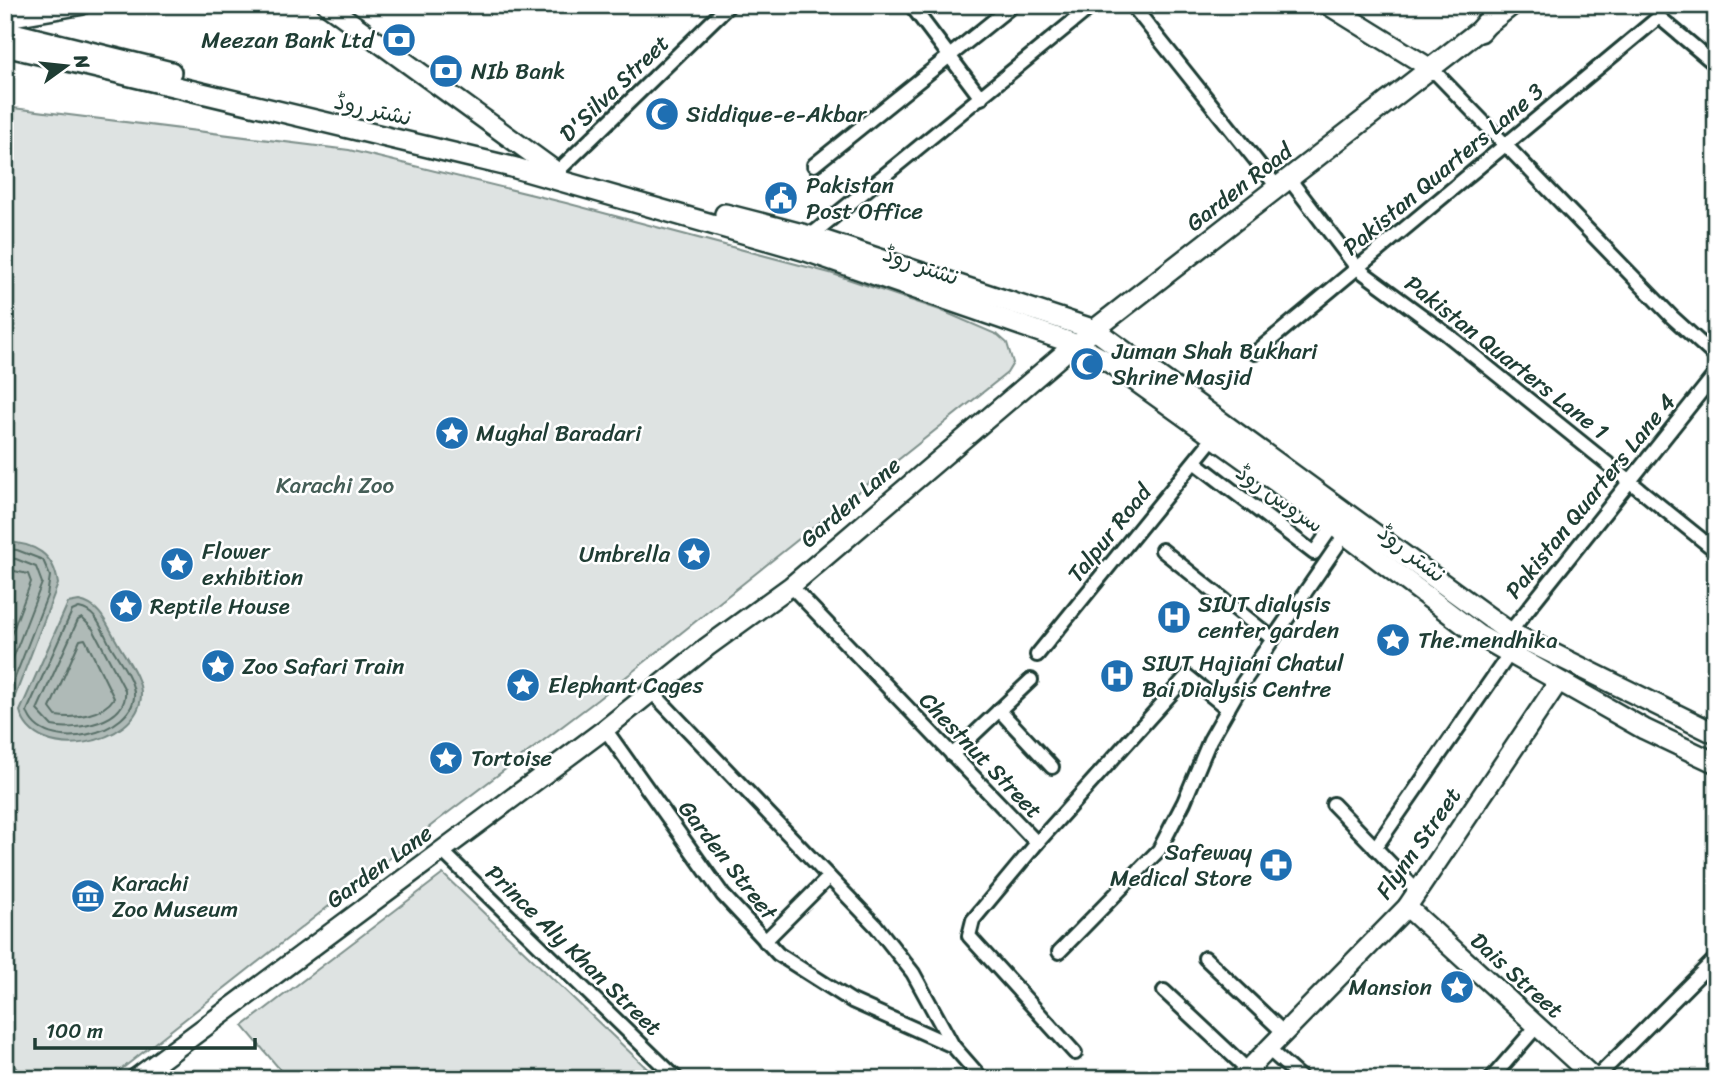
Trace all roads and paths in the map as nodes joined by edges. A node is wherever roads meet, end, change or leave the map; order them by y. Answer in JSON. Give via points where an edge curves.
{"nodes":[{"id":1,"x":81,"y":5,"type":"edge"},
{"id":2,"x":327,"y":5,"type":"edge"},
{"id":3,"x":729,"y":5,"type":"edge"},
{"id":4,"x":911,"y":5,"type":"edge"},
{"id":5,"x":1013,"y":5,"type":"edge"},
{"id":6,"x":1093,"y":5,"type":"edge"},
{"id":7,"x":1132,"y":5,"type":"edge"},
{"id":8,"x":1328,"y":5,"type":"edge"},
{"id":9,"x":1502,"y":5,"type":"edge"},
{"id":10,"x":1512,"y":5,"type":"edge"},
{"id":11,"x":349,"y":10,"type":"edge"},
{"id":12,"x":5,"y":18,"type":"edge"},
{"id":13,"x":5,"y":31,"type":"edge"},
{"id":14,"x":1480,"y":31,"type":"junction"},
{"id":15,"x":5,"y":46,"type":"edge"},
{"id":16,"x":949,"y":55,"type":"junction"},
{"id":17,"x":1716,"y":65,"type":"edge"},
{"id":18,"x":1433,"y":70,"type":"junction"},
{"id":19,"x":981,"y":98,"type":"junction"},
{"id":20,"x":1505,"y":145,"type":"junction"},
{"id":21,"x":814,"y":165,"type":"dead end"},
{"id":22,"x":557,"y":172,"type":"junction"},
{"id":23,"x":1284,"y":184,"type":"junction"},
{"id":24,"x":808,"y":244,"type":"junction"},
{"id":25,"x":1357,"y":268,"type":"junction"},
{"id":26,"x":1095,"y":330,"type":"junction"},
{"id":27,"x":1075,"y":344,"type":"junction"},
{"id":28,"x":1255,"y":353,"type":"dead end"},
{"id":29,"x":1716,"y":357,"type":"edge"},
{"id":30,"x":1716,"y":373,"type":"edge"},
{"id":31,"x":1214,"y":437,"type":"junction"},
{"id":32,"x":1195,"y":462,"type":"junction"},
{"id":33,"x":1630,"y":481,"type":"junction"},
{"id":34,"x":1340,"y":529,"type":"junction"},
{"id":35,"x":1162,"y":551,"type":"dead end"},
{"id":36,"x":1716,"y":551,"type":"edge"},
{"id":37,"x":791,"y":586,"type":"junction"},
{"id":38,"x":1273,"y":639,"type":"junction"},
{"id":39,"x":1506,"y":644,"type":"junction"},
{"id":40,"x":1037,"y":655,"type":"dead end"},
{"id":41,"x":1031,"y":680,"type":"dead end"},
{"id":42,"x":1559,"y":681,"type":"junction"},
{"id":43,"x":651,"y":691,"type":"junction"},
{"id":44,"x":1228,"y":709,"type":"junction"},
{"id":45,"x":999,"y":710,"type":"junction"},
{"id":46,"x":605,"y":729,"type":"junction"},
{"id":47,"x":1716,"y":734,"type":"edge"},
{"id":48,"x":952,"y":755,"type":"junction"},
{"id":49,"x":1714,"y":759,"type":"edge"},
{"id":50,"x":1052,"y":767,"type":"dead end"},
{"id":51,"x":1333,"y":804,"type":"dead end"},
{"id":52,"x":1037,"y":844,"type":"junction"},
{"id":53,"x":1375,"y":848,"type":"junction"},
{"id":54,"x":442,"y":851,"type":"junction"},
{"id":55,"x":829,"y":877,"type":"junction"},
{"id":56,"x":1417,"y":891,"type":"junction"},
{"id":57,"x":1407,"y":907,"type":"junction"},
{"id":58,"x":765,"y":941,"type":"junction"},
{"id":59,"x":1059,"y":952,"type":"dead end"},
{"id":60,"x":1205,"y":958,"type":"dead end"},
{"id":61,"x":1716,"y":958,"type":"edge"},
{"id":62,"x":1164,"y":990,"type":"dead end"},
{"id":63,"x":1537,"y":1026,"type":"junction"},
{"id":64,"x":1283,"y":1032,"type":"junction"},
{"id":65,"x":953,"y":1046,"type":"junction"},
{"id":66,"x":1267,"y":1048,"type":"junction"},
{"id":67,"x":1074,"y":1053,"type":"dead end"},
{"id":68,"x":1243,"y":1074,"type":"edge"},
{"id":69,"x":135,"y":1079,"type":"edge"},
{"id":70,"x":677,"y":1079,"type":"edge"},
{"id":71,"x":982,"y":1079,"type":"edge"},
{"id":72,"x":1302,"y":1079,"type":"edge"},
{"id":73,"x":1491,"y":1079,"type":"edge"},
{"id":74,"x":1595,"y":1079,"type":"edge"}],
"edges":[{"from":1,"to":12,"type":"main road"},
{"from":2,"to":11,"type":"main road"},
{"from":3,"to":22,"type":"street","name":"D'Silva Street"},
{"from":4,"to":16,"type":"street"},
{"from":5,"to":16,"type":"street"},
{"from":6,"to":19,"type":"street"},
{"from":7,"to":23,"type":"street","name":"Pakistan Quarters Lane 1"},
{"from":8,"to":18,"type":"main road"},
{"from":9,"to":14,"type":"highway"},
{"from":10,"to":14,"type":"main road","name":"Garden Road"},
{"from":11,"to":22,"type":"main road"},
{"from":13,"to":22,"type":"main road","name":"نشتر روڈ"},
{"from":14,"to":18,"type":"main road","name":"Garden Road"},
{"from":15,"to":24,"type":"main road","name":"نشتر روڈ","via":[[512,167]]},
{"from":16,"to":19,"type":"street"},
{"from":16,"to":21,"type":"street"},
{"from":17,"to":20,"type":"street","name":"Pakistan Quarters Lane 3","via":[[1659,17]]},
{"from":18,"to":20,"type":"street"},
{"from":18,"to":23,"type":"main road","name":"Garden Road"},
{"from":19,"to":24,"type":"street"},
{"from":20,"to":25,"type":"street","name":"Pakistan Quarters Lane 3"},
{"from":20,"to":29,"type":"street"},
{"from":22,"to":24,"type":"main road","name":"نشتر روڈ"},
{"from":23,"to":25,"type":"street","name":"Pakistan Quarters Lane 1"},
{"from":23,"to":26,"type":"main road","name":"Garden Road"},
{"from":24,"to":26,"type":"main road","name":"نشتر روڈ"},
{"from":24,"to":27,"type":"main road","name":"نشتر روڈ"},
{"from":25,"to":28,"type":"street","name":"Pakistan Quarters Lane 3"},
{"from":25,"to":33,"type":"street","name":"Pakistan Quarters Lane 1"},
{"from":26,"to":27,"type":"main road","name":"Garden Road"},
{"from":26,"to":39,"type":"main road","name":"نشتر روڈ"},
{"from":27,"to":31,"type":"main road","name":"نشتر روڈ","via":[[1112,364]]},
{"from":27,"to":37,"type":"main road","name":"Garden Lane"},
{"from":30,"to":33,"type":"street","name":"Pakistan Quarters Lane 4"},
{"from":31,"to":32,"type":"street","name":"Talpur Road"},
{"from":31,"to":34,"type":"main road","name":"نشتر روڈ"},
{"from":32,"to":34,"type":"street","name":"سروس روڈ","via":[[1314,553]]},
{"from":32,"to":40,"type":"street","name":"Talpur Road"},
{"from":33,"to":36,"type":"street","name":"Pakistan Quarters Lane 1"},
{"from":33,"to":39,"type":"street","name":"Pakistan Quarters Lane 4"},
{"from":34,"to":38,"type":"street"},
{"from":34,"to":39,"type":"main road","name":"نشتر روڈ","via":[[1478,635]]},
{"from":35,"to":38,"type":"street"},
{"from":37,"to":43,"type":"main road","name":"Garden Lane"},
{"from":37,"to":48,"type":"street","name":"Chestnut Street"},
{"from":38,"to":44,"type":"street"},
{"from":39,"to":42,"type":"main road","name":"نشتر روڈ"},
{"from":39,"to":47,"type":"main road","name":"نشتر روڈ"},
{"from":39,"to":53,"type":"street","name":"Pakistan Quarters Lane 4"},
{"from":41,"to":45,"type":"street"},
{"from":42,"to":49,"type":"main road","name":"نشتر روڈ","via":[[1644,729]]},
{"from":42,"to":56,"type":"main road","name":"Flynn Street"},
{"from":43,"to":46,"type":"main road","name":"Garden Lane"},
{"from":43,"to":55,"type":"street"},
{"from":44,"to":52,"type":"street","name":"Chestnut Street","via":[[1187,676]]},
{"from":44,"to":59,"type":"street","via":[[1159,850]]},
{"from":45,"to":48,"type":"street"},
{"from":45,"to":50,"type":"street"},
{"from":46,"to":54,"type":"main road","name":"Garden Lane"},
{"from":46,"to":58,"type":"street","name":"Garden Street","via":[[723,895]]},
{"from":48,"to":52,"type":"street","name":"Chestnut Street"},
{"from":51,"to":53,"type":"street"},
{"from":52,"to":67,"type":"street","via":[[973,920],[969,936]]},
{"from":53,"to":56,"type":"street"},
{"from":54,"to":69,"type":"main road","name":"Garden Lane"},
{"from":54,"to":70,"type":"street","name":"Prince Aly Khan Street"},
{"from":55,"to":58,"type":"street"},
{"from":55,"to":65,"type":"street","via":[[914,973]]},
{"from":56,"to":57,"type":"main road","name":"Flynn Street"},
{"from":57,"to":63,"type":"main road","name":"Dais Street"},
{"from":57,"to":64,"type":"main road","name":"Flynn Street"},
{"from":58,"to":65,"type":"street","name":"Garden Street","via":[[852,1002]]},
{"from":60,"to":64,"type":"street"},
{"from":61,"to":74,"type":"street"},
{"from":62,"to":68,"type":"street"},
{"from":63,"to":73,"type":"street"},
{"from":63,"to":74,"type":"main road","name":"Dais Street"},
{"from":64,"to":66,"type":"main road","name":"Flynn Street"},
{"from":65,"to":71,"type":"street","name":"Garden Street"},
{"from":66,"to":68,"type":"main road","name":"Flynn Street"},
{"from":66,"to":72,"type":"street"}]}
